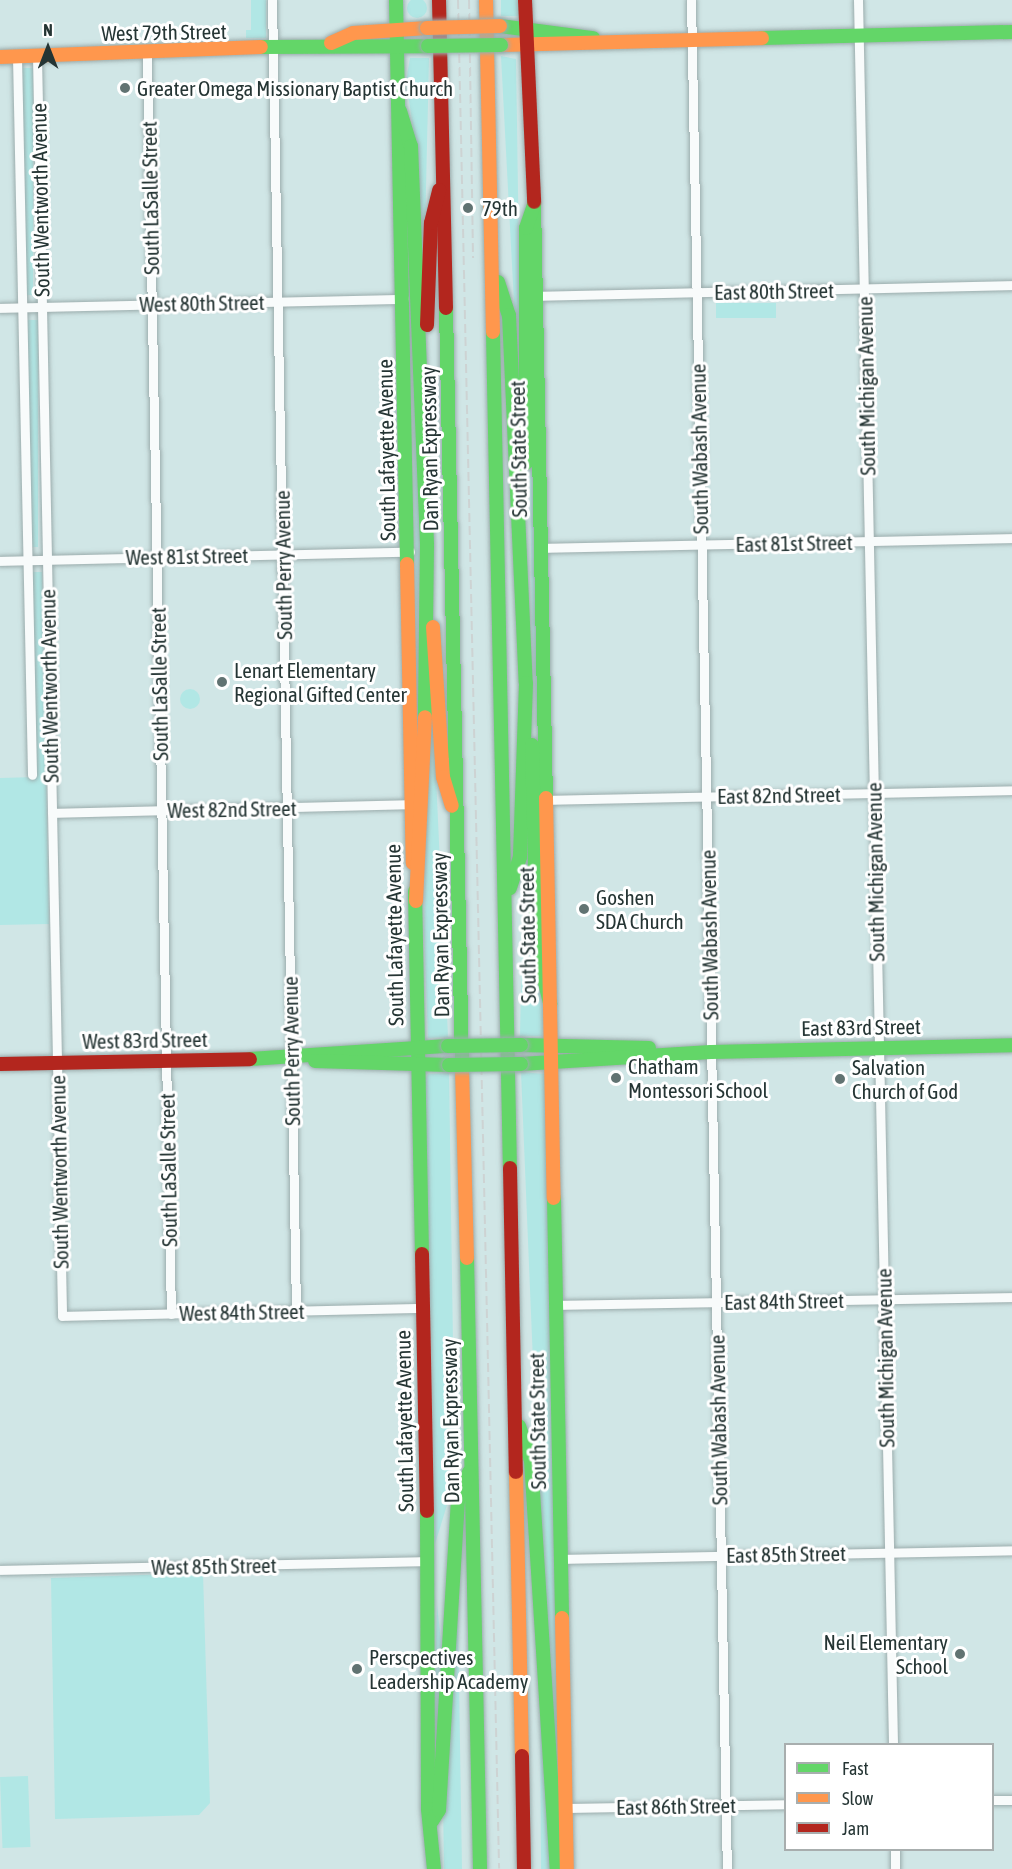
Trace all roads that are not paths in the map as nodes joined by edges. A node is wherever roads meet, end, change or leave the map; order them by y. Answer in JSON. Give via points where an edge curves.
{"nodes":[{"id":1,"x":272,"y":0,"type":"edge"},
{"id":2,"x":396,"y":0,"type":"edge"},
{"id":3,"x":439,"y":0,"type":"edge"},
{"id":4,"x":486,"y":0,"type":"edge"},
{"id":5,"x":525,"y":0,"type":"edge"},
{"id":6,"x":691,"y":0,"type":"edge"},
{"id":7,"x":858,"y":0,"type":"edge"},
{"id":8,"x":525,"y":27,"type":"junction"},
{"id":9,"x":397,"y":29,"type":"junction"},
{"id":10,"x":1012,"y":32,"type":"edge"},
{"id":11,"x":859,"y":36,"type":"junction"},
{"id":12,"x":692,"y":40,"type":"junction"},
{"id":13,"x":607,"y":42,"type":"junction"},
{"id":14,"x":329,"y":44,"type":"junction"},
{"id":15,"x":526,"y":45,"type":"junction"},
{"id":16,"x":398,"y":48,"type":"junction"},
{"id":17,"x":273,"y":50,"type":"junction"},
{"id":18,"x":147,"y":54,"type":"junction"},
{"id":19,"x":37,"y":56,"type":"junction"},
{"id":20,"x":0,"y":57,"type":"edge"},
{"id":21,"x":17,"y":57,"type":"junction"},
{"id":22,"x":400,"y":111,"type":"junction"},
{"id":23,"x":444,"y":171,"type":"junction"},
{"id":24,"x":534,"y":204,"type":"junction"},
{"id":25,"x":492,"y":264,"type":"junction"},
{"id":26,"x":1012,"y":285,"type":"edge"},
{"id":27,"x":864,"y":289,"type":"junction"},
{"id":28,"x":696,"y":292,"type":"junction"},
{"id":29,"x":535,"y":296,"type":"junction"},
{"id":30,"x":404,"y":299,"type":"junction"},
{"id":31,"x":278,"y":302,"type":"junction"},
{"id":32,"x":152,"y":304,"type":"junction"},
{"id":33,"x":22,"y":307,"type":"junction"},
{"id":34,"x":42,"y":307,"type":"junction"},
{"id":35,"x":0,"y":308,"type":"edge"},
{"id":36,"x":423,"y":406,"type":"junction"},
{"id":37,"x":522,"y":538,"type":"junction"},
{"id":38,"x":1012,"y":538,"type":"edge"},
{"id":39,"x":869,"y":541,"type":"junction"},
{"id":40,"x":427,"y":545,"type":"junction"},
{"id":41,"x":701,"y":545,"type":"junction"},
{"id":42,"x":541,"y":548,"type":"junction"},
{"id":43,"x":410,"y":552,"type":"junction"},
{"id":44,"x":282,"y":554,"type":"junction"},
{"id":45,"x":156,"y":557,"type":"junction"},
{"id":46,"x":27,"y":560,"type":"junction"},
{"id":47,"x":47,"y":560,"type":"junction"},
{"id":48,"x":0,"y":561,"type":"edge"},
{"id":49,"x":526,"y":683,"type":"junction"},
{"id":50,"x":32,"y":775,"type":"dead end"},
{"id":51,"x":1012,"y":790,"type":"edge"},
{"id":52,"x":874,"y":793,"type":"junction"},
{"id":53,"x":706,"y":797,"type":"junction"},
{"id":54,"x":545,"y":800,"type":"junction"},
{"id":55,"x":413,"y":804,"type":"junction"},
{"id":56,"x":287,"y":807,"type":"junction"},
{"id":57,"x":161,"y":810,"type":"junction"},
{"id":58,"x":52,"y":813,"type":"junction"},
{"id":59,"x":458,"y":825,"type":"junction"},
{"id":60,"x":506,"y":899,"type":"junction"},
{"id":61,"x":417,"y":901,"type":"junction"},
{"id":62,"x":550,"y":1003,"type":"junction"},
{"id":63,"x":551,"y":1044,"type":"junction"},
{"id":64,"x":1012,"y":1045,"type":"edge"},
{"id":65,"x":417,"y":1047,"type":"junction"},
{"id":66,"x":879,"y":1048,"type":"junction"},
{"id":67,"x":711,"y":1052,"type":"junction"},
{"id":68,"x":292,"y":1058,"type":"junction"},
{"id":69,"x":166,"y":1060,"type":"junction"},
{"id":70,"x":551,"y":1062,"type":"junction"},
{"id":71,"x":57,"y":1063,"type":"junction"},
{"id":72,"x":0,"y":1064,"type":"edge"},
{"id":73,"x":418,"y":1065,"type":"junction"},
{"id":74,"x":1012,"y":1297,"type":"edge"},
{"id":75,"x":884,"y":1299,"type":"junction"},
{"id":76,"x":716,"y":1302,"type":"junction"},
{"id":77,"x":556,"y":1305,"type":"junction"},
{"id":78,"x":423,"y":1308,"type":"junction"},
{"id":79,"x":296,"y":1311,"type":"junction"},
{"id":80,"x":171,"y":1314,"type":"junction"},
{"id":81,"x":62,"y":1316,"type":"joint"},
{"id":82,"x":514,"y":1411,"type":"junction"},
{"id":83,"x":472,"y":1462,"type":"junction"},
{"id":84,"x":1012,"y":1550,"type":"edge"},
{"id":85,"x":889,"y":1552,"type":"junction"},
{"id":86,"x":721,"y":1556,"type":"junction"},
{"id":87,"x":561,"y":1559,"type":"junction"},
{"id":88,"x":428,"y":1561,"type":"junction"},
{"id":89,"x":0,"y":1570,"type":"edge"},
{"id":90,"x":892,"y":1743,"type":"edge"},
{"id":91,"x":994,"y":1800,"type":"edge"},
{"id":92,"x":1012,"y":1800,"type":"edge"},
{"id":93,"x":784,"y":1804,"type":"edge"},
{"id":94,"x":726,"y":1805,"type":"junction"},
{"id":95,"x":566,"y":1808,"type":"junction"},
{"id":96,"x":432,"y":1821,"type":"junction"},
{"id":97,"x":895,"y":1851,"type":"edge"},
{"id":98,"x":434,"y":1869,"type":"edge"},
{"id":99,"x":480,"y":1869,"type":"edge"},
{"id":100,"x":524,"y":1869,"type":"edge"},
{"id":101,"x":556,"y":1869,"type":"edge"},
{"id":102,"x":567,"y":1869,"type":"edge"},
{"id":103,"x":728,"y":1869,"type":"edge"},
{"id":104,"x":895,"y":1869,"type":"edge"}],
"edges":[{"from":1,"to":17,"type":"street","name":"South Perry Avenue"},
{"from":2,"to":9,"type":"main road","name":"South Lafayette Avenue"},
{"from":3,"to":23,"type":"main road","name":"Dan Ryan Expressway"},
{"from":4,"to":25,"type":"main road"},
{"from":5,"to":8,"type":"main road","name":"South State Street"},
{"from":6,"to":12,"type":"street","name":"South Wabash Avenue"},
{"from":7,"to":11,"type":"street","name":"South Michigan Avenue"},
{"from":8,"to":9,"type":"main road","name":"West 79th Street","bridge":true},
{"from":8,"to":13,"type":"main road","name":"West 79th Street"},
{"from":8,"to":15,"type":"main road","name":"South State Street"},
{"from":9,"to":14,"type":"main road","name":"West 79th Street","via":[[353,33]]},
{"from":9,"to":16,"type":"main road","name":"South Lafayette Avenue"},
{"from":10,"to":11,"type":"main road"},
{"from":11,"to":12,"type":"main road"},
{"from":11,"to":27,"type":"street","name":"South Michigan Avenue"},
{"from":12,"to":13,"type":"main road"},
{"from":12,"to":28,"type":"street","name":"South Wabash Avenue"},
{"from":13,"to":15,"type":"main road","name":"West 79th Street"},
{"from":14,"to":16,"type":"main road","name":"West 79th Street"},
{"from":14,"to":17,"type":"main road","name":"West 79th Street"},
{"from":15,"to":16,"type":"main road","name":"West 79th Street","bridge":true},
{"from":15,"to":24,"type":"main road","name":"South State Street"},
{"from":16,"to":22,"type":"main road","name":"South Lafayette Avenue"},
{"from":17,"to":18,"type":"main road","name":"West 79th Street"},
{"from":17,"to":31,"type":"street","name":"South Perry Avenue"},
{"from":18,"to":19,"type":"main road","name":"West 79th Street"},
{"from":18,"to":32,"type":"street","name":"South LaSalle Street"},
{"from":19,"to":21,"type":"main road","name":"West 79th Street"},
{"from":19,"to":34,"type":"street","name":"South Wentworth Avenue"},
{"from":20,"to":21,"type":"main road","name":"West 79th Street"},
{"from":21,"to":33,"type":"street","name":"South Wentworth Avenue"},
{"from":22,"to":30,"type":"main road","name":"South Lafayette Avenue"},
{"from":22,"to":36,"type":"main road","via":[[411,146]]},
{"from":23,"to":36,"type":"main road","via":[[431,222]]},
{"from":23,"to":59,"type":"main road","name":"Dan Ryan Expressway"},
{"from":24,"to":29,"type":"main road","name":"South State Street"},
{"from":24,"to":37,"type":"main road","via":[[526,228]]},
{"from":25,"to":37,"type":"main road","via":[[508,315]]},
{"from":25,"to":60,"type":"main road"},
{"from":26,"to":27,"type":"street","name":"East 80th Street"},
{"from":27,"to":28,"type":"street","name":"East 80th Street"},
{"from":27,"to":39,"type":"street","name":"South Michigan Avenue"},
{"from":28,"to":29,"type":"street","name":"East 80th Street"},
{"from":28,"to":41,"type":"street","name":"South Wabash Avenue"},
{"from":29,"to":42,"type":"main road","name":"South State Street"},
{"from":30,"to":31,"type":"street","name":"West 80th Street"},
{"from":30,"to":43,"type":"main road","name":"South Lafayette Avenue"},
{"from":31,"to":32,"type":"street","name":"West 80th Street"},
{"from":31,"to":44,"type":"street","name":"South Perry Avenue"},
{"from":32,"to":34,"type":"street","name":"West 80th Street"},
{"from":32,"to":45,"type":"street","name":"South LaSalle Street"},
{"from":33,"to":34,"type":"street","name":"West 80th Street"},
{"from":33,"to":35,"type":"street","name":"West 80th Street"},
{"from":33,"to":46,"type":"street","name":"South Wentworth Avenue"},
{"from":34,"to":47,"type":"street","name":"South Wentworth Avenue"},
{"from":36,"to":40,"type":"main road"},
{"from":37,"to":49,"type":"main road"},
{"from":38,"to":39,"type":"street","name":"East 81st Street"},
{"from":39,"to":41,"type":"street","name":"East 81st Street"},
{"from":39,"to":52,"type":"street","name":"South Michigan Avenue"},
{"from":40,"to":59,"type":"main road","via":[[442,777]]},
{"from":40,"to":61,"type":"main road","via":[[424,819]]},
{"from":41,"to":42,"type":"street","name":"East 81st Street"},
{"from":41,"to":53,"type":"street","name":"South Wabash Avenue"},
{"from":42,"to":54,"type":"main road","name":"South State Street"},
{"from":43,"to":44,"type":"street","name":"West 81st Street"},
{"from":43,"to":55,"type":"main road","name":"South Lafayette Avenue"},
{"from":44,"to":45,"type":"street","name":"West 81st Street"},
{"from":44,"to":56,"type":"street","name":"South Perry Avenue"},
{"from":45,"to":47,"type":"street","name":"West 81st Street"},
{"from":45,"to":57,"type":"street","name":"South LaSalle Street"},
{"from":46,"to":47,"type":"street","name":"West 81st Street"},
{"from":46,"to":48,"type":"street","name":"West 81st Street"},
{"from":46,"to":50,"type":"street","name":"South Wentworth Avenue"},
{"from":47,"to":58,"type":"street","name":"South Wentworth Avenue"},
{"from":49,"to":60,"type":"main road","via":[[520,857]]},
{"from":49,"to":62,"type":"main road","via":[[534,777],[537,950],[543,991]]},
{"from":51,"to":52,"type":"street","name":"East 82nd Street"},
{"from":52,"to":53,"type":"street","name":"East 82nd Street"},
{"from":52,"to":66,"type":"street","name":"South Michigan Avenue"},
{"from":53,"to":54,"type":"street","name":"East 82nd Street"},
{"from":53,"to":67,"type":"street","name":"South Wabash Avenue"},
{"from":54,"to":62,"type":"main road","name":"South State Street"},
{"from":55,"to":56,"type":"street","name":"West 82nd Street"},
{"from":55,"to":61,"type":"main road","name":"South Lafayette Avenue"},
{"from":56,"to":57,"type":"street","name":"West 82nd Street"},
{"from":56,"to":68,"type":"street","name":"South Perry Avenue"},
{"from":57,"to":58,"type":"street","name":"West 82nd Street"},
{"from":57,"to":69,"type":"street","name":"South LaSalle Street"},
{"from":58,"to":71,"type":"street","name":"South Wentworth Avenue"},
{"from":59,"to":83,"type":"main road","name":"Dan Ryan Expressway"},
{"from":60,"to":82,"type":"main road"},
{"from":61,"to":65,"type":"main road","name":"South Lafayette Avenue"},
{"from":62,"to":63,"type":"main road","name":"South State Street"},
{"from":63,"to":65,"type":"main road","name":"West 83rd Street","bridge":true},
{"from":63,"to":67,"type":"main road","name":"East 83rd Street"},
{"from":63,"to":70,"type":"main road","name":"South State Street"},
{"from":64,"to":66,"type":"main road","name":"East 83rd Street"},
{"from":65,"to":68,"type":"main road","name":"West 83rd Street"},
{"from":65,"to":73,"type":"main road","name":"South Lafayette Avenue"},
{"from":66,"to":67,"type":"main road","name":"East 83rd Street"},
{"from":66,"to":75,"type":"street","name":"South Michigan Avenue"},
{"from":67,"to":70,"type":"main road","name":"East 83rd Street"},
{"from":67,"to":76,"type":"street","name":"South Wabash Avenue"},
{"from":68,"to":69,"type":"main road","name":"West 83rd Street"},
{"from":68,"to":73,"type":"main road","name":"West 83rd Street"},
{"from":68,"to":79,"type":"street","name":"South Perry Avenue"},
{"from":69,"to":71,"type":"main road","name":"West 83rd Street"},
{"from":69,"to":80,"type":"street","name":"South LaSalle Street"},
{"from":70,"to":73,"type":"main road","name":"West 83rd Street","bridge":true},
{"from":70,"to":77,"type":"main road","name":"South State Street"},
{"from":71,"to":72,"type":"main road","name":"West 83rd Street"},
{"from":71,"to":81,"type":"street","name":"South Wentworth Avenue"},
{"from":73,"to":78,"type":"main road","name":"South Lafayette Avenue"},
{"from":74,"to":75,"type":"street","name":"East 84th Street"},
{"from":75,"to":76,"type":"street","name":"East 84th Street"},
{"from":75,"to":85,"type":"street","name":"South Michigan Avenue"},
{"from":76,"to":77,"type":"street","name":"East 84th Street"},
{"from":76,"to":86,"type":"street","name":"South Wabash Avenue"},
{"from":77,"to":87,"type":"main road","name":"South State Street"},
{"from":78,"to":79,"type":"street","name":"West 84th Street"},
{"from":78,"to":88,"type":"main road","name":"South Lafayette Avenue"},
{"from":79,"to":80,"type":"street","name":"West 84th Street"},
{"from":80,"to":81,"type":"street","name":"West 84th Street"},
{"from":82,"to":100,"type":"main road"},
{"from":82,"to":101,"type":"main road","via":[[531,1460]]},
{"from":83,"to":96,"type":"main road","via":[[458,1502],[439,1810]]},
{"from":83,"to":99,"type":"main road","name":"Dan Ryan Expressway"},
{"from":84,"to":85,"type":"street","name":"East 85th Street"},
{"from":85,"to":86,"type":"street","name":"East 85th Street"},
{"from":85,"to":90,"type":"street","name":"South Michigan Avenue"},
{"from":86,"to":87,"type":"street","name":"East 85th Street"},
{"from":86,"to":94,"type":"street","name":"South Wabash Avenue"},
{"from":87,"to":95,"type":"main road","name":"South State Street"},
{"from":88,"to":89,"type":"street","name":"West 85th Street"},
{"from":88,"to":96,"type":"main road","name":"South Lafayette Avenue"},
{"from":91,"to":92,"type":"street"},
{"from":93,"to":94,"type":"street","name":"East 86th Street"},
{"from":94,"to":95,"type":"street","name":"East 86th Street"},
{"from":94,"to":103,"type":"street","name":"South Wabash Avenue"},
{"from":95,"to":102,"type":"main road","name":"South State Street"},
{"from":96,"to":98,"type":"main road","name":"South Lafayette Avenue"},
{"from":97,"to":104,"type":"street"}]}
